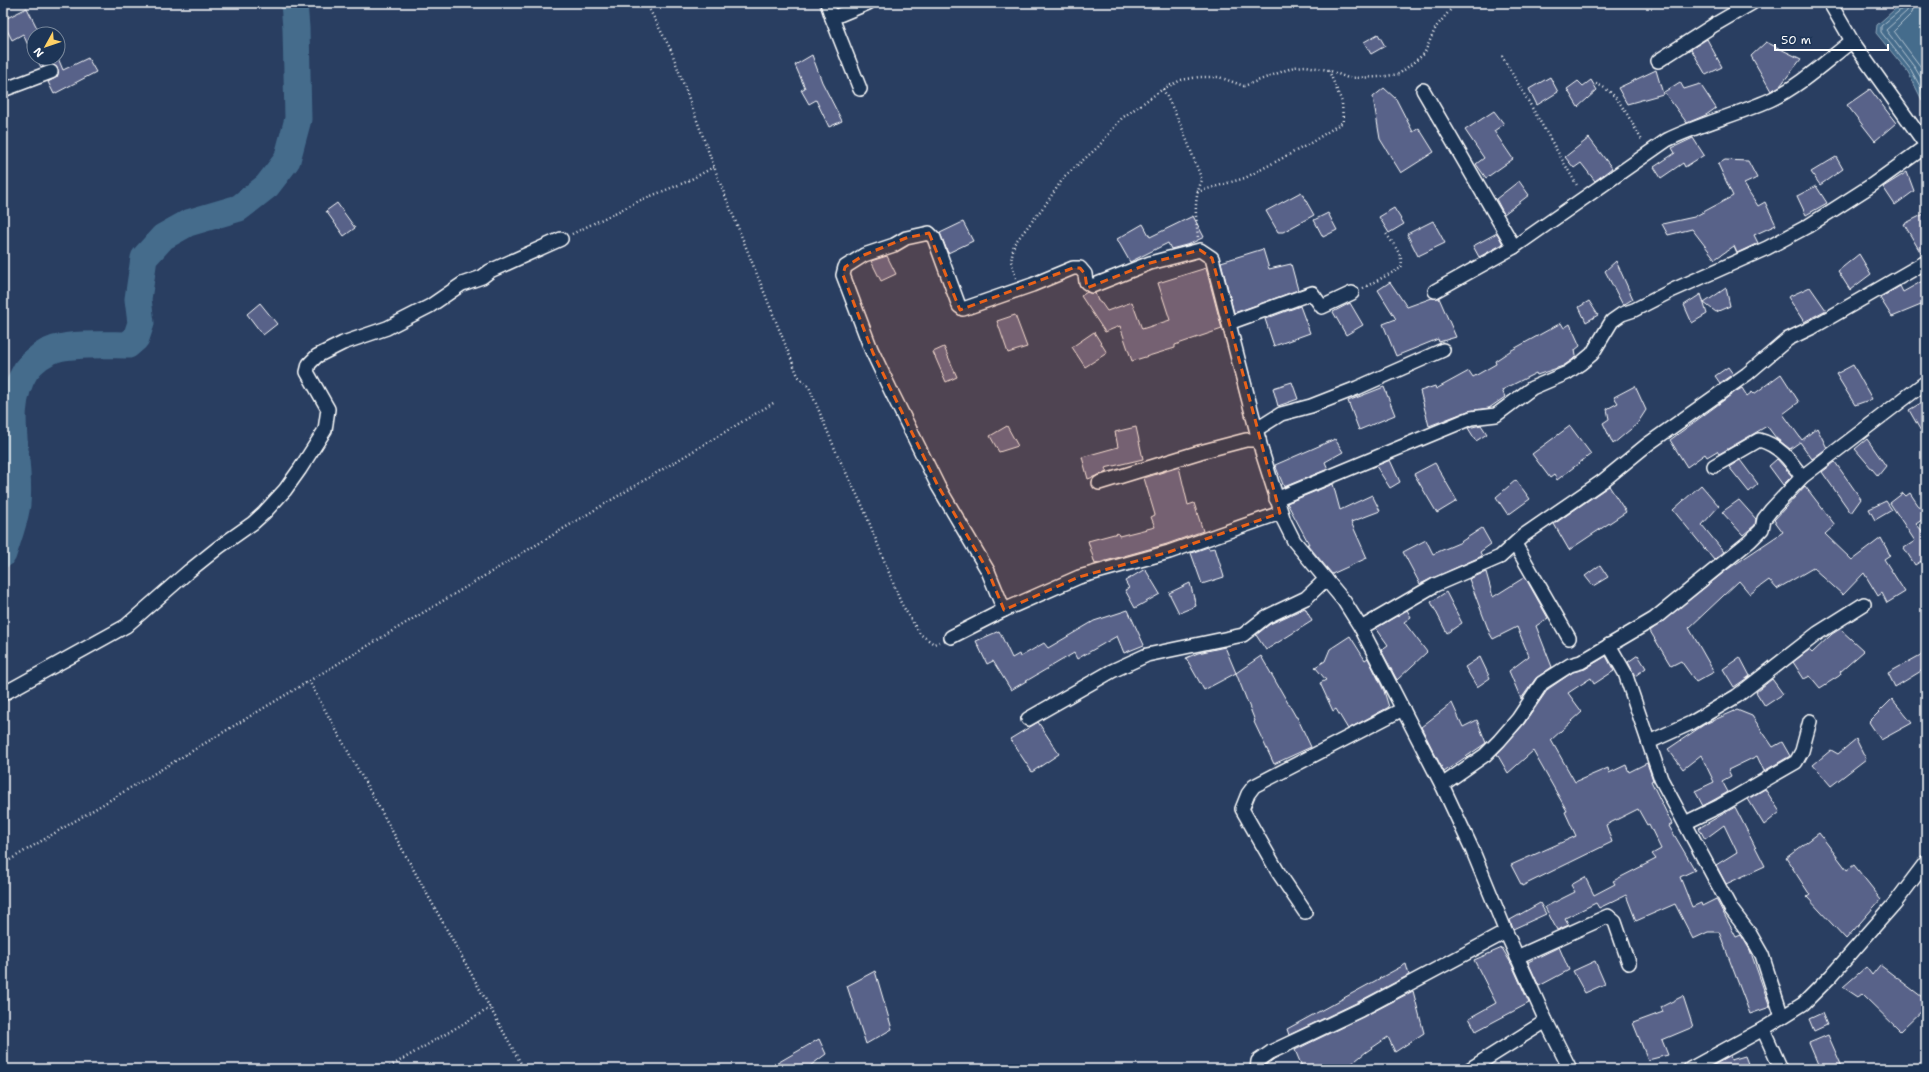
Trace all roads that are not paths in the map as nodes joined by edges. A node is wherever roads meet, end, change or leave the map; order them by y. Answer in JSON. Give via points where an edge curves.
{"nodes":[{"id":1,"x":827,"y":3,"type":"edge"},
{"id":2,"x":868,"y":3,"type":"edge"},
{"id":3,"x":1752,"y":3,"type":"edge"},
{"id":4,"x":1830,"y":3,"type":"edge"},
{"id":5,"x":832,"y":18,"type":"junction"},
{"id":6,"x":1852,"y":41,"type":"junction"},
{"id":7,"x":1658,"y":61,"type":"dead end"},
{"id":8,"x":51,"y":72,"type":"dead end"},
{"id":9,"x":860,"y":89,"type":"dead end"},
{"id":10,"x":3,"y":90,"type":"edge"},
{"id":11,"x":1423,"y":90,"type":"dead end"},
{"id":12,"x":1926,"y":146,"type":"edge"},
{"id":13,"x":561,"y":239,"type":"road end"},
{"id":14,"x":1514,"y":247,"type":"junction"},
{"id":15,"x":1926,"y":262,"type":"edge"},
{"id":16,"x":1435,"y":291,"type":"dead end"},
{"id":17,"x":1352,"y":293,"type":"road end"},
{"id":18,"x":1229,"y":323,"type":"junction"},
{"id":19,"x":1443,"y":350,"type":"dead end"},
{"id":20,"x":1926,"y":382,"type":"edge"},
{"id":21,"x":1258,"y":434,"type":"junction"},
{"id":22,"x":1714,"y":466,"type":"dead end"},
{"id":23,"x":1802,"y":476,"type":"junction"},
{"id":24,"x":1099,"y":484,"type":"dead end"},
{"id":25,"x":1276,"y":499,"type":"junction"},
{"id":26,"x":1280,"y":513,"type":"junction"},
{"id":27,"x":1515,"y":544,"type":"junction"},
{"id":28,"x":1326,"y":580,"type":"junction"},
{"id":29,"x":1864,"y":604,"type":"dead end"},
{"id":30,"x":1004,"y":610,"type":"junction"},
{"id":31,"x":1361,"y":628,"type":"junction"},
{"id":32,"x":950,"y":637,"type":"road end"},
{"id":33,"x":1569,"y":638,"type":"dead end"},
{"id":34,"x":1610,"y":645,"type":"junction"},
{"id":35,"x":3,"y":694,"type":"edge"},
{"id":36,"x":1403,"y":709,"type":"junction"},
{"id":37,"x":1028,"y":719,"type":"dead end"},
{"id":38,"x":1810,"y":721,"type":"dead end"},
{"id":39,"x":1649,"y":742,"type":"junction"},
{"id":40,"x":1442,"y":784,"type":"junction"},
{"id":41,"x":1685,"y":823,"type":"junction"},
{"id":42,"x":1926,"y":862,"type":"edge"},
{"id":43,"x":1305,"y":912,"type":"dead end"},
{"id":44,"x":1506,"y":932,"type":"junction"},
{"id":45,"x":1517,"y":957,"type":"junction"},
{"id":46,"x":1629,"y":963,"type":"dead end"},
{"id":47,"x":1782,"y":1018,"type":"junction"},
{"id":48,"x":1546,"y":1021,"type":"junction"},
{"id":49,"x":1763,"y":1029,"type":"junction"},
{"id":50,"x":1257,"y":1069,"type":"edge"},
{"id":51,"x":1470,"y":1069,"type":"edge"},
{"id":52,"x":1570,"y":1069,"type":"edge"},
{"id":53,"x":1690,"y":1069,"type":"edge"},
{"id":54,"x":1781,"y":1069,"type":"edge"}],
"edges":[{"from":1,"to":5,"type":"street"},
{"from":2,"to":5,"type":"street"},
{"from":3,"to":7,"type":"street"},
{"from":4,"to":6,"type":"street"},
{"from":5,"to":9,"type":"street"},
{"from":6,"to":12,"type":"street"},
{"from":6,"to":14,"type":"street","via":[[1794,86],[1770,100],[1687,130],[1667,140]]},
{"from":8,"to":10,"type":"street"},
{"from":11,"to":14,"type":"street"},
{"from":12,"to":25,"type":"street","via":[[1808,226],[1767,248],[1622,314],[1612,321],[1592,354],[1580,364],[1567,373],[1532,388],[1499,413],[1471,418]]},
{"from":13,"to":35,"type":"street","via":[[462,284],[430,306],[387,328],[342,343],[317,356],[309,364],[308,372],[328,409],[324,430],[300,469],[264,513],[189,571],[126,626]]},
{"from":14,"to":16,"type":"street"},
{"from":15,"to":27,"type":"street","via":[[1788,339],[1747,374],[1648,444],[1604,480],[1524,535]]},
{"from":17,"to":18,"type":"street","via":[[1322,307],[1312,293]]},
{"from":18,"to":21,"type":"street"},
{"from":18,"to":30,"type":"street","via":[[1212,258],[1200,250],[1150,263],[1092,286],[1086,282],[1085,274],[1080,268],[1073,268],[963,309],[959,306],[934,238],[929,233],[906,238],[864,255],[845,267],[843,275],[871,348],[938,486],[988,571]]},
{"from":19,"to":21,"type":"street","via":[[1318,403],[1281,414]]},
{"from":20,"to":23,"type":"street"},
{"from":21,"to":24,"type":"street","via":[[1246,440]]},
{"from":21,"to":25,"type":"street"},
{"from":22,"to":23,"type":"street","via":[[1758,440],[1774,445]]},
{"from":23,"to":34,"type":"street","via":[[1764,519],[1762,529],[1742,548],[1654,619]]},
{"from":25,"to":26,"type":"street"},
{"from":26,"to":28,"type":"street","via":[[1294,541]]},
{"from":26,"to":30,"type":"street","via":[[1169,552],[1079,577]]},
{"from":27,"to":31,"type":"street","via":[[1500,557],[1435,585]]},
{"from":27,"to":33,"type":"street"},
{"from":28,"to":31,"type":"street"},
{"from":28,"to":37,"type":"street","via":[[1306,598],[1266,617],[1243,635],[1148,655],[1112,671]]},
{"from":29,"to":39,"type":"street","via":[[1818,633],[1737,696],[1690,723]]},
{"from":30,"to":32,"type":"street"},
{"from":31,"to":36,"type":"street"},
{"from":34,"to":39,"type":"street","via":[[1625,673]]},
{"from":34,"to":40,"type":"street","via":[[1578,664],[1570,665],[1542,683],[1518,719],[1499,741],[1485,755]]},
{"from":36,"to":40,"type":"street"},
{"from":36,"to":43,"type":"street","via":[[1254,786],[1248,794],[1242,809],[1278,872]]},
{"from":38,"to":41,"type":"street","via":[[1802,751],[1796,762]]},
{"from":39,"to":41,"type":"street","via":[[1661,779]]},
{"from":40,"to":44,"type":"street"},
{"from":41,"to":47,"type":"street","via":[[1731,909],[1760,950]]},
{"from":42,"to":47,"type":"street","via":[[1831,976],[1803,1004]]},
{"from":44,"to":45,"type":"street"},
{"from":44,"to":50,"type":"street","via":[[1360,1010],[1271,1052],[1258,1061]]},
{"from":45,"to":46,"type":"street","via":[[1608,916],[1614,922]]},
{"from":45,"to":48,"type":"street"},
{"from":47,"to":49,"type":"street"},
{"from":48,"to":51,"type":"street"},
{"from":48,"to":52,"type":"street"},
{"from":49,"to":53,"type":"street"},
{"from":49,"to":54,"type":"street"}]}
